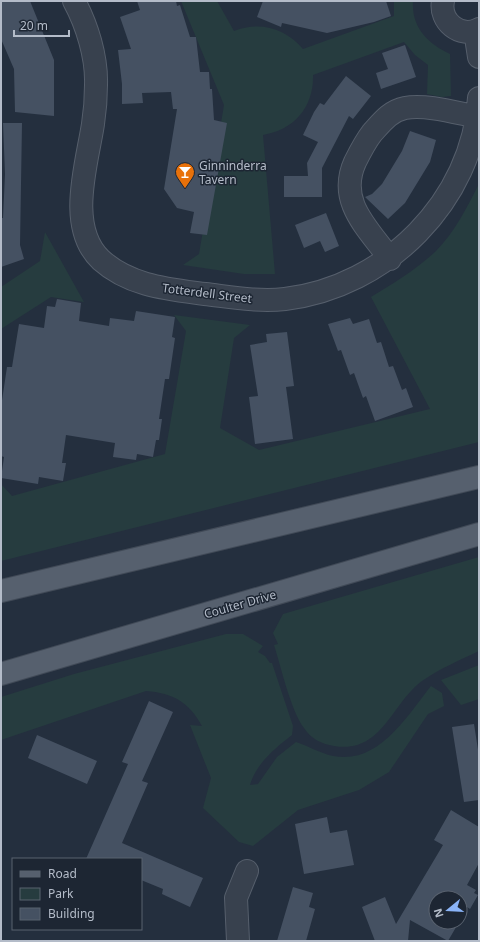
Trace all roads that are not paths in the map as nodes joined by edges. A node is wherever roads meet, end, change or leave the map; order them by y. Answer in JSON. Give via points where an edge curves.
{"nodes":[{"id":1,"x":74,"y":1,"type":"edge"},
{"id":2,"x":443,"y":1,"type":"edge"},
{"id":3,"x":477,"y":30,"type":"edge"},
{"id":4,"x":479,"y":57,"type":"edge"},
{"id":5,"x":479,"y":108,"type":"edge"},
{"id":6,"x":390,"y":259,"type":"junction"},
{"id":7,"x":479,"y":477,"type":"edge"},
{"id":8,"x":479,"y":534,"type":"edge"},
{"id":9,"x":1,"y":591,"type":"edge"},
{"id":10,"x":1,"y":674,"type":"edge"},
{"id":11,"x":246,"y":871,"type":"dead end"},
{"id":12,"x":238,"y":941,"type":"edge"}],
"edges":[{"from":1,"to":6,"type":"street","name":"Totterdell Street","via":[[92,46],[96,83],[94,121],[82,191],[81,214],[91,246],[100,259],[119,274],[139,283],[249,299],[283,299],[348,282]]},
{"from":2,"to":3,"type":"street","via":[[447,21],[454,28],[465,32]]},
{"from":3,"to":4,"type":"street"},
{"from":5,"to":6,"type":"street","name":"Totterdell Street","via":[[468,156],[450,194],[423,228]]},
{"from":5,"to":6,"type":"street","via":[[404,108],[387,116],[360,152],[350,175],[348,191],[353,206]]},
{"from":7,"to":9,"type":"main road"},
{"from":8,"to":10,"type":"main road","name":"Coulter Drive"},
{"from":11,"to":12,"type":"street","via":[[236,898]]}]}
